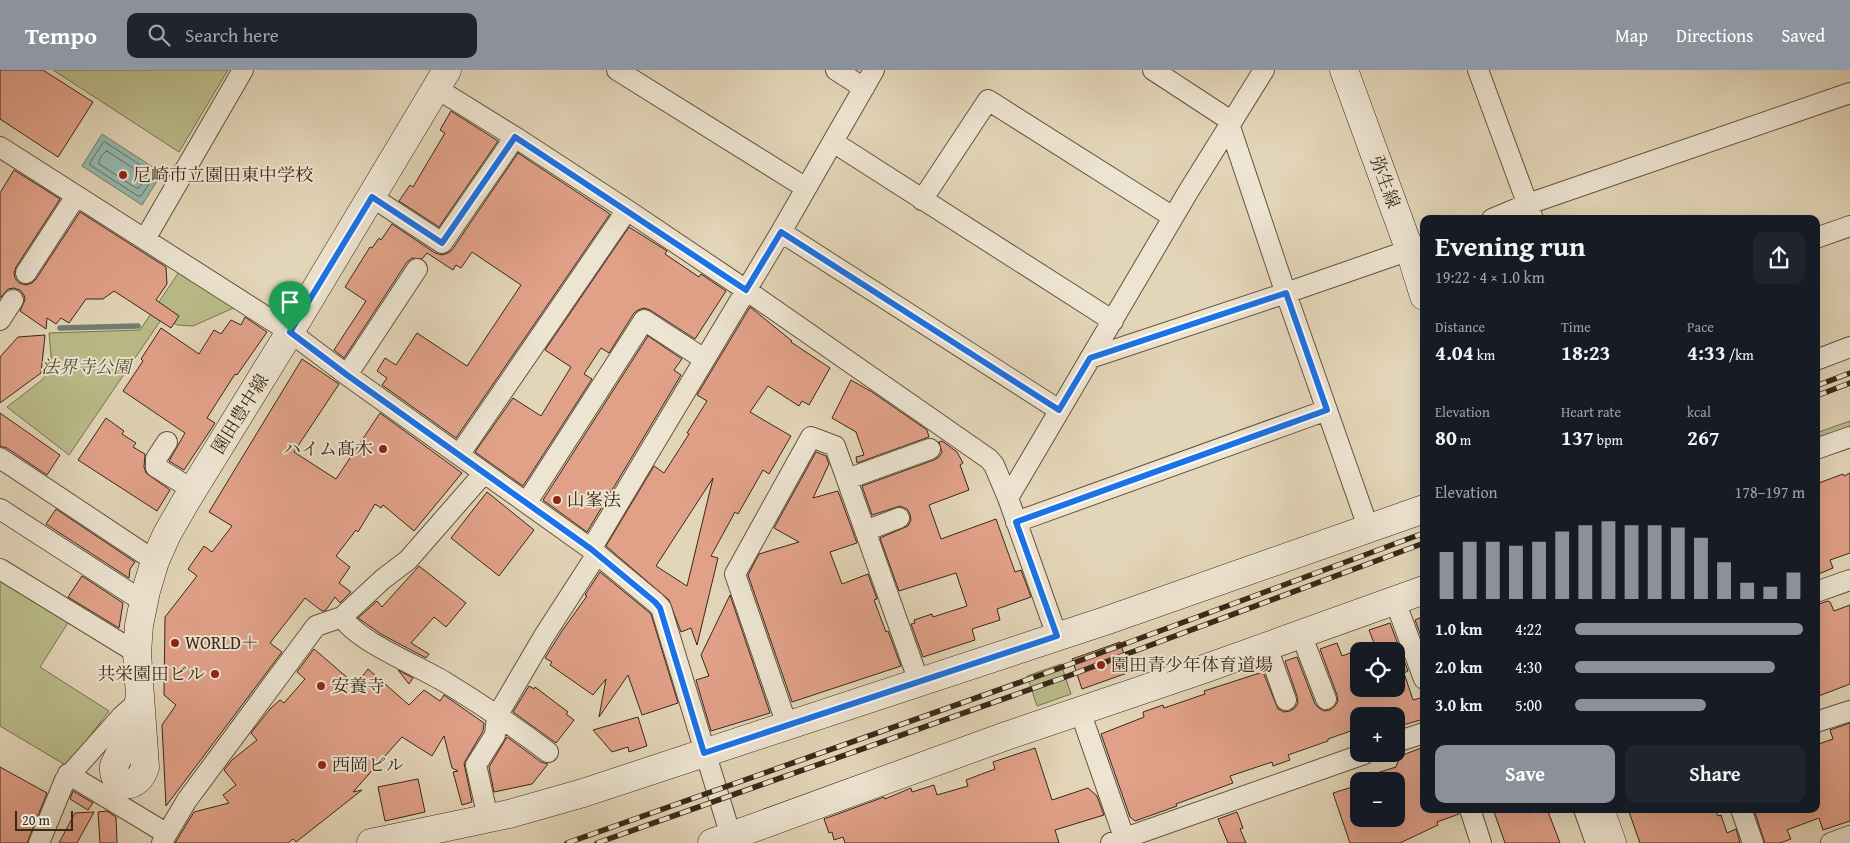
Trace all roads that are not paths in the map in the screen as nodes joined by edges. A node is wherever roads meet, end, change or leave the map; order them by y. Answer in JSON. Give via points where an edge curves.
{"nodes":[{"id":1,"x":243,"y":70,"type":"edge"},
{"id":2,"x":617,"y":70,"type":"edge"},
{"id":3,"x":836,"y":70,"type":"edge"},
{"id":4,"x":874,"y":70,"type":"edge"},
{"id":5,"x":1153,"y":70,"type":"edge"},
{"id":6,"x":1264,"y":70,"type":"edge"},
{"id":7,"x":1344,"y":70,"type":"edge"},
{"id":8,"x":1478,"y":70,"type":"edge"},
{"id":9,"x":441,"y":79,"type":"edge"},
{"id":10,"x":864,"y":88,"type":"junction"},
{"id":11,"x":1850,"y":93,"type":"edge"},
{"id":12,"x":1230,"y":123,"type":"junction"},
{"id":13,"x":515,"y":137,"type":"junction"},
{"id":14,"x":833,"y":142,"type":"junction"},
{"id":15,"x":0,"y":147,"type":"edge"},
{"id":16,"x":806,"y":188,"type":"junction"},
{"id":17,"x":76,"y":196,"type":"junction"},
{"id":18,"x":372,"y":197,"type":"junction"},
{"id":19,"x":922,"y":200,"type":"junction"},
{"id":20,"x":627,"y":210,"type":"junction"},
{"id":21,"x":1531,"y":212,"type":"edge"},
{"id":22,"x":1514,"y":215,"type":"edge"},
{"id":23,"x":1173,"y":217,"type":"junction"},
{"id":24,"x":1850,"y":226,"type":"edge"},
{"id":25,"x":781,"y":232,"type":"junction"},
{"id":26,"x":1820,"y":237,"type":"edge"},
{"id":27,"x":145,"y":239,"type":"junction"},
{"id":28,"x":1417,"y":248,"type":"edge"},
{"id":29,"x":417,"y":269,"type":"dead end"},
{"id":30,"x":1420,"y":269,"type":"edge"},
{"id":31,"x":26,"y":274,"type":"dead end"},
{"id":32,"x":746,"y":290,"type":"junction"},
{"id":33,"x":1286,"y":293,"type":"junction"},
{"id":34,"x":13,"y":300,"type":"dead end"},
{"id":35,"x":0,"y":320,"type":"edge"},
{"id":36,"x":1113,"y":321,"type":"junction"},
{"id":37,"x":0,"y":330,"type":"edge"},
{"id":38,"x":290,"y":332,"type":"junction"},
{"id":39,"x":0,"y":335,"type":"edge"},
{"id":40,"x":1850,"y":347,"type":"edge"},
{"id":41,"x":1090,"y":358,"type":"junction"},
{"id":42,"x":1820,"y":358,"type":"edge"},
{"id":43,"x":704,"y":359,"type":"junction"},
{"id":44,"x":347,"y":375,"type":"junction"},
{"id":45,"x":1059,"y":410,"type":"junction"},
{"id":46,"x":1327,"y":410,"type":"junction"},
{"id":47,"x":1850,"y":437,"type":"edge"},
{"id":48,"x":167,"y":442,"type":"dead end"},
{"id":49,"x":1820,"y":448,"type":"edge"},
{"id":50,"x":930,"y":449,"type":"dead end"},
{"id":51,"x":459,"y":454,"type":"junction"},
{"id":52,"x":0,"y":458,"type":"edge"},
{"id":53,"x":484,"y":473,"type":"junction"},
{"id":54,"x":847,"y":479,"type":"junction"},
{"id":55,"x":194,"y":490,"type":"junction"},
{"id":56,"x":1008,"y":498,"type":"junction"},
{"id":57,"x":527,"y":502,"type":"junction"},
{"id":58,"x":0,"y":509,"type":"edge"},
{"id":59,"x":1420,"y":510,"type":"edge"},
{"id":60,"x":899,"y":518,"type":"dead end"},
{"id":61,"x":1016,"y":522,"type":"junction"},
{"id":62,"x":1368,"y":527,"type":"junction"},
{"id":63,"x":865,"y":531,"type":"junction"},
{"id":64,"x":594,"y":552,"type":"junction"},
{"id":65,"x":155,"y":561,"type":"junction"},
{"id":66,"x":0,"y":569,"type":"edge"},
{"id":67,"x":1850,"y":580,"type":"edge"},
{"id":68,"x":1820,"y":591,"type":"edge"},
{"id":69,"x":1420,"y":592,"type":"edge"},
{"id":70,"x":1395,"y":601,"type":"junction"},
{"id":71,"x":144,"y":602,"type":"junction"},
{"id":72,"x":342,"y":617,"type":"junction"},
{"id":73,"x":1301,"y":634,"type":"junction"},
{"id":74,"x":1057,"y":636,"type":"junction"},
{"id":75,"x":1266,"y":647,"type":"junction"},
{"id":76,"x":137,"y":653,"type":"junction"},
{"id":77,"x":1420,"y":668,"type":"edge"},
{"id":78,"x":919,"y":682,"type":"junction"},
{"id":79,"x":1286,"y":700,"type":"dead end"},
{"id":80,"x":1326,"y":700,"type":"dead end"},
{"id":81,"x":139,"y":701,"type":"joint"},
{"id":82,"x":1850,"y":710,"type":"edge"},
{"id":83,"x":1080,"y":711,"type":"junction"},
{"id":84,"x":497,"y":716,"type":"junction"},
{"id":85,"x":1820,"y":721,"type":"edge"},
{"id":86,"x":787,"y":726,"type":"junction"},
{"id":87,"x":1420,"y":733,"type":"edge"},
{"id":88,"x":1405,"y":739,"type":"edge"},
{"id":89,"x":548,"y":752,"type":"dead end"},
{"id":90,"x":704,"y":753,"type":"junction"},
{"id":91,"x":1350,"y":759,"type":"edge"},
{"id":92,"x":68,"y":774,"type":"junction"},
{"id":93,"x":1471,"y":813,"type":"edge"},
{"id":94,"x":1585,"y":813,"type":"edge"},
{"id":95,"x":1601,"y":813,"type":"edge"},
{"id":96,"x":1615,"y":813,"type":"edge"},
{"id":97,"x":1742,"y":813,"type":"edge"},
{"id":98,"x":488,"y":818,"type":"junction"},
{"id":99,"x":1850,"y":836,"type":"edge"},
{"id":100,"x":164,"y":840,"type":"edge"},
{"id":101,"x":725,"y":841,"type":"edge"},
{"id":102,"x":1121,"y":841,"type":"edge"},
{"id":103,"x":40,"y":843,"type":"edge"},
{"id":104,"x":371,"y":843,"type":"edge"},
{"id":105,"x":1480,"y":843,"type":"edge"},
{"id":106,"x":1596,"y":843,"type":"edge"},
{"id":107,"x":1612,"y":843,"type":"edge"},
{"id":108,"x":1626,"y":843,"type":"edge"},
{"id":109,"x":1753,"y":843,"type":"edge"},
{"id":110,"x":1831,"y":843,"type":"edge"}],
"edges":[{"from":1,"to":27,"type":"street"},
{"from":2,"to":16,"type":"street"},
{"from":3,"to":10,"type":"street"},
{"from":4,"to":10,"type":"street"},
{"from":5,"to":12,"type":"street"},
{"from":6,"to":12,"type":"street"},
{"from":7,"to":28,"type":"street","name":"弥生線"},
{"from":8,"to":21,"type":"street"},
{"from":9,"to":13,"type":"street"},
{"from":9,"to":18,"type":"street","name":"園田豊中線"},
{"from":10,"to":14,"type":"street"},
{"from":11,"to":21,"type":"street"},
{"from":12,"to":23,"type":"street"},
{"from":12,"to":33,"type":"street"},
{"from":13,"to":18,"type":"street","via":[[442,243]]},
{"from":13,"to":20,"type":"street"},
{"from":14,"to":16,"type":"street"},
{"from":14,"to":19,"type":"street"},
{"from":15,"to":17,"type":"street"},
{"from":16,"to":25,"type":"street"},
{"from":17,"to":27,"type":"street"},
{"from":17,"to":31,"type":"street"},
{"from":18,"to":38,"type":"street","name":"園田豊中線"},
{"from":19,"to":23,"type":"street","via":[[988,100]]},
{"from":19,"to":36,"type":"street"},
{"from":20,"to":32,"type":"street"},
{"from":20,"to":51,"type":"street"},
{"from":21,"to":22,"type":"street"},
{"from":23,"to":36,"type":"street"},
{"from":24,"to":26,"type":"street"},
{"from":25,"to":32,"type":"street"},
{"from":25,"to":45,"type":"street"},
{"from":27,"to":38,"type":"street"},
{"from":28,"to":30,"type":"street","name":"弥生線"},
{"from":28,"to":33,"type":"street"},
{"from":29,"to":44,"type":"street"},
{"from":32,"to":43,"type":"street"},
{"from":32,"to":56,"type":"street","via":[[989,458]]},
{"from":33,"to":41,"type":"street"},
{"from":33,"to":46,"type":"street"},
{"from":34,"to":35,"type":"street"},
{"from":36,"to":41,"type":"street"},
{"from":37,"to":39,"type":"street"},
{"from":38,"to":44,"type":"street"},
{"from":38,"to":55,"type":"street","name":"園田豊中線"},
{"from":40,"to":42,"type":"street"},
{"from":41,"to":45,"type":"street"},
{"from":43,"to":57,"type":"street","via":[[644,320]]},
{"from":43,"to":64,"type":"street"},
{"from":44,"to":51,"type":"street"},
{"from":45,"to":56,"type":"street"},
{"from":46,"to":61,"type":"street"},
{"from":46,"to":62,"type":"street"},
{"from":47,"to":49,"type":"street"},
{"from":48,"to":55,"type":"street","via":[[156,459],[156,466]]},
{"from":50,"to":54,"type":"street"},
{"from":51,"to":53,"type":"street"},
{"from":52,"to":65,"type":"street"},
{"from":53,"to":57,"type":"street"},
{"from":53,"to":72,"type":"street","via":[[408,560]]},
{"from":54,"to":63,"type":"street"},
{"from":54,"to":86,"type":"street","via":[[835,446],[811,437],[735,574]]},
{"from":55,"to":65,"type":"street","name":"園田豊中線"},
{"from":56,"to":61,"type":"street"},
{"from":57,"to":64,"type":"street"},
{"from":58,"to":71,"type":"street"},
{"from":59,"to":62,"type":"street"},
{"from":60,"to":63,"type":"street"},
{"from":61,"to":74,"type":"street"},
{"from":62,"to":74,"type":"street"},
{"from":63,"to":78,"type":"street"},
{"from":64,"to":84,"type":"street"},
{"from":64,"to":90,"type":"street","via":[[660,608]]},
{"from":65,"to":71,"type":"street","name":"園田豊中線"},
{"from":66,"to":76,"type":"street"},
{"from":67,"to":68,"type":"street"},
{"from":69,"to":70,"type":"street"},
{"from":70,"to":73,"type":"street"},
{"from":70,"to":77,"type":"street"},
{"from":71,"to":76,"type":"street","name":"園田豊中線"},
{"from":72,"to":84,"type":"street","via":[[347,625]]},
{"from":72,"to":100,"type":"street","via":[[316,626],[187,800]]},
{"from":73,"to":75,"type":"street"},
{"from":73,"to":80,"type":"street"},
{"from":74,"to":78,"type":"street"},
{"from":75,"to":79,"type":"street"},
{"from":75,"to":83,"type":"street"},
{"from":76,"to":81,"type":"street","name":"園田豊中線"},
{"from":78,"to":86,"type":"street"},
{"from":81,"to":92,"type":"street"},
{"from":82,"to":85,"type":"street"},
{"from":83,"to":101,"type":"street"},
{"from":83,"to":102,"type":"street"},
{"from":84,"to":89,"type":"street"},
{"from":84,"to":98,"type":"street","via":[[495,735],[476,765]]},
{"from":86,"to":90,"type":"street"},
{"from":87,"to":88,"type":"street"},
{"from":90,"to":98,"type":"street","via":[[584,793]]},
{"from":90,"to":101,"type":"street"},
{"from":91,"to":102,"type":"street"},
{"from":92,"to":100,"type":"street","via":[[164,832]]},
{"from":92,"to":103,"type":"street","via":[[57,794]]},
{"from":93,"to":105,"type":"street"},
{"from":94,"to":106,"type":"street"},
{"from":95,"to":107,"type":"street"},
{"from":96,"to":108,"type":"street"},
{"from":97,"to":109,"type":"street"},
{"from":98,"to":104,"type":"street"},
{"from":99,"to":110,"type":"street"}]}
